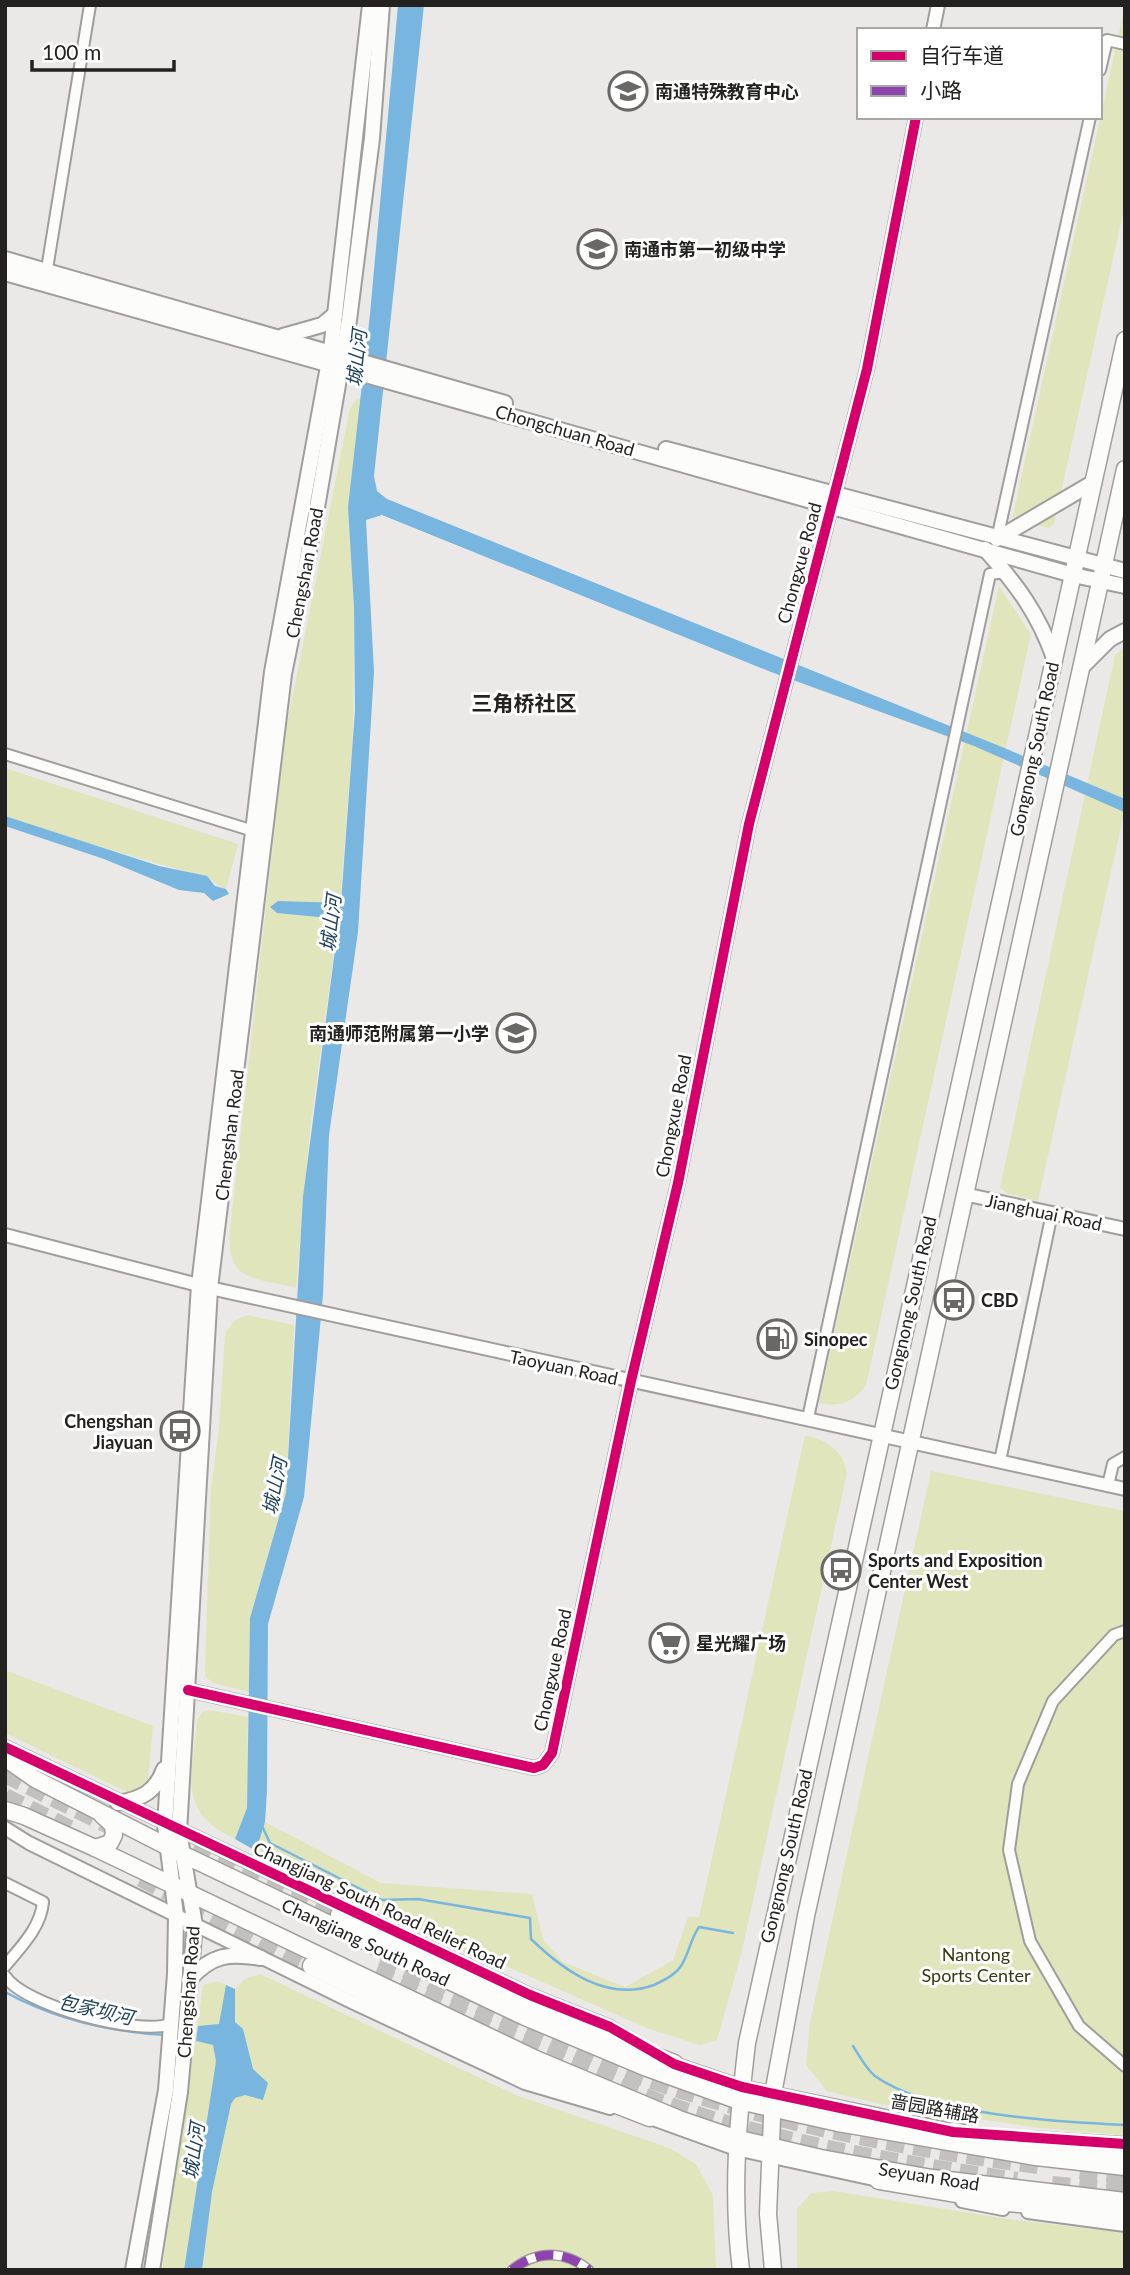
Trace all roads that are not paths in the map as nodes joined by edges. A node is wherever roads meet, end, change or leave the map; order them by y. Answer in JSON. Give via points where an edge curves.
{"nodes":[{"id":1,"x":90,"y":5,"type":"edge"},
{"id":2,"x":370,"y":5,"type":"edge"},
{"id":3,"x":382,"y":5,"type":"edge"},
{"id":4,"x":938,"y":5,"type":"edge"},
{"id":5,"x":933,"y":28,"type":"edge"},
{"id":6,"x":1125,"y":44,"type":"edge"},
{"id":7,"x":1102,"y":61,"type":"edge"},
{"id":8,"x":916,"y":119,"type":"edge"},
{"id":9,"x":1090,"y":119,"type":"edge"},
{"id":10,"x":5,"y":259,"type":"edge"},
{"id":11,"x":47,"y":269,"type":"junction"},
{"id":12,"x":5,"y":273,"type":"edge"},
{"id":13,"x":335,"y":314,"type":"junction"},
{"id":14,"x":281,"y":337,"type":"junction"},
{"id":15,"x":1125,"y":340,"type":"edge"},
{"id":16,"x":342,"y":361,"type":"junction"},
{"id":17,"x":1094,"y":481,"type":"junction"},
{"id":18,"x":1124,"y":482,"type":"edge"},
{"id":19,"x":833,"y":501,"type":"junction"},
{"id":20,"x":997,"y":538,"type":"junction"},
{"id":21,"x":984,"y":548,"type":"junction"},
{"id":22,"x":1075,"y":568,"type":"junction"},
{"id":23,"x":1125,"y":571,"type":"edge"},
{"id":24,"x":1006,"y":572,"type":"junction"},
{"id":25,"x":1101,"y":573,"type":"junction"},
{"id":26,"x":1125,"y":586,"type":"edge"},
{"id":27,"x":1125,"y":631,"type":"edge"},
{"id":28,"x":1054,"y":659,"type":"junction"},
{"id":29,"x":1082,"y":667,"type":"junction"},
{"id":30,"x":5,"y":754,"type":"edge"},
{"id":31,"x":259,"y":832,"type":"junction"},
{"id":32,"x":964,"y":1194,"type":"junction"},
{"id":33,"x":1052,"y":1213,"type":"junction"},
{"id":34,"x":1125,"y":1229,"type":"edge"},
{"id":35,"x":5,"y":1235,"type":"edge"},
{"id":36,"x":204,"y":1287,"type":"junction"},
{"id":37,"x":631,"y":1381,"type":"junction"},
{"id":38,"x":808,"y":1418,"type":"junction"},
{"id":39,"x":881,"y":1433,"type":"junction"},
{"id":40,"x":911,"y":1440,"type":"junction"},
{"id":41,"x":1125,"y":1457,"type":"edge"},
{"id":42,"x":1000,"y":1461,"type":"junction"},
{"id":43,"x":1108,"y":1485,"type":"junction"},
{"id":44,"x":1125,"y":1489,"type":"edge"},
{"id":45,"x":1125,"y":1631,"type":"edge"},
{"id":46,"x":188,"y":1690,"type":"junction"},
{"id":47,"x":5,"y":1747,"type":"edge"},
{"id":48,"x":5,"y":1758,"type":"edge"},
{"id":49,"x":169,"y":1758,"type":"junction"},
{"id":50,"x":117,"y":1803,"type":"junction"},
{"id":51,"x":5,"y":1810,"type":"edge"},
{"id":52,"x":99,"y":1812,"type":"junction"},
{"id":53,"x":165,"y":1825,"type":"junction"},
{"id":54,"x":5,"y":1828,"type":"edge"},
{"id":55,"x":179,"y":1832,"type":"junction"},
{"id":56,"x":95,"y":1848,"type":"junction"},
{"id":57,"x":175,"y":1851,"type":"junction"},
{"id":58,"x":5,"y":1883,"type":"edge"},
{"id":59,"x":172,"y":1884,"type":"junction"},
{"id":60,"x":188,"y":1892,"type":"junction"},
{"id":61,"x":176,"y":1914,"type":"junction"},
{"id":62,"x":340,"y":1915,"type":"tunnel mouth"},
{"id":63,"x":195,"y":1925,"type":"junction"},
{"id":64,"x":261,"y":1958,"type":"junction"},
{"id":65,"x":5,"y":1966,"type":"edge"},
{"id":66,"x":312,"y":1966,"type":"tunnel mouth"},
{"id":67,"x":5,"y":1976,"type":"edge"},
{"id":68,"x":190,"y":1980,"type":"junction"},
{"id":69,"x":176,"y":2030,"type":"junction"},
{"id":70,"x":674,"y":2064,"type":"junction"},
{"id":71,"x":1125,"y":2066,"type":"edge"},
{"id":72,"x":741,"y":2094,"type":"junction"},
{"id":73,"x":773,"y":2100,"type":"junction"},
{"id":74,"x":650,"y":2117,"type":"junction"},
{"id":75,"x":953,"y":2132,"type":"junction"},
{"id":76,"x":736,"y":2143,"type":"junction"},
{"id":77,"x":1125,"y":2144,"type":"edge"},
{"id":78,"x":769,"y":2152,"type":"junction"},
{"id":79,"x":1125,"y":2156,"type":"edge"},
{"id":80,"x":1125,"y":2167,"type":"edge"},
{"id":81,"x":879,"y":2180,"type":"junction"},
{"id":82,"x":1125,"y":2201,"type":"edge"},
{"id":83,"x":1125,"y":2214,"type":"edge"},
{"id":84,"x":1125,"y":2225,"type":"edge"},
{"id":85,"x":133,"y":2270,"type":"edge"},
{"id":86,"x":152,"y":2270,"type":"edge"},
{"id":87,"x":512,"y":2270,"type":"edge"},
{"id":88,"x":589,"y":2270,"type":"edge"},
{"id":89,"x":741,"y":2270,"type":"edge"},
{"id":90,"x":774,"y":2270,"type":"edge"}],
"edges":[{"from":1,"to":11,"type":"street"},
{"from":2,"to":13,"type":"main road","name":"Chengshan Road"},
{"from":3,"to":16,"type":"main road","name":"Chengshan Road","via":[[372,138]]},
{"from":4,"to":5,"type":"street"},
{"from":6,"to":7,"type":"street","via":[[1107,40]]},
{"from":8,"to":19,"type":"street","name":"Chongxue Road","via":[[867,369]]},
{"from":9,"to":20,"type":"street"},
{"from":10,"to":11,"type":"main road","name":"Chongchuan Road"},
{"from":11,"to":14,"type":"main road","name":"Chongchuan Road"},
{"from":12,"to":16,"type":"main road","name":"Chongchuan Road"},
{"from":13,"to":14,"type":"main road","via":[[322,325]]},
{"from":13,"to":16,"type":"main road","name":"Chengshan Road"},
{"from":14,"to":16,"type":"main road","name":"Chongchuan Road"},
{"from":15,"to":17,"type":"main road","name":"Gongnong South Road"},
{"from":16,"to":19,"type":"main road","name":"Chongchuan Road"},
{"from":16,"to":31,"type":"main road","name":"Chengshan Road","via":[[272,672]]},
{"from":17,"to":20,"type":"main road"},
{"from":17,"to":22,"type":"main road","name":"Gongnong South Road"},
{"from":18,"to":25,"type":"main road","name":"Gongnong South Road"},
{"from":19,"to":20,"type":"main road","name":"Chongchuan Road"},
{"from":19,"to":21,"type":"main road","name":"Chongchuan Road"},
{"from":19,"to":37,"type":"street","name":"Chongxue Road","via":[[749,824],[678,1183]]},
{"from":20,"to":22,"type":"main road","name":"Chongchuan Road"},
{"from":21,"to":22,"type":"main road","name":"Chongchuan Road"},
{"from":21,"to":24,"type":"main road"},
{"from":22,"to":25,"type":"main road","name":"Chongchuan Road"},
{"from":22,"to":28,"type":"main road","name":"Gongnong South Road"},
{"from":23,"to":25,"type":"main road","name":"Chongchuan Road"},
{"from":24,"to":28,"type":"main road","via":[[1041,622]]},
{"from":24,"to":38,"type":"street","via":[[990,574]]},
{"from":25,"to":26,"type":"main road","name":"Chongchuan Road"},
{"from":25,"to":29,"type":"main road","name":"Gongnong South Road"},
{"from":27,"to":29,"type":"main road"},
{"from":28,"to":39,"type":"main road","name":"Gongnong South Road"},
{"from":29,"to":32,"type":"main road","name":"Gongnong South Road"},
{"from":30,"to":31,"type":"street"},
{"from":31,"to":36,"type":"main road","name":"Chengshan Road"},
{"from":32,"to":33,"type":"street","name":"Jianghuai Road"},
{"from":32,"to":40,"type":"main road","name":"Gongnong South Road"},
{"from":33,"to":34,"type":"street","name":"Jianghuai Road"},
{"from":33,"to":42,"type":"street"},
{"from":35,"to":36,"type":"street","name":"Taoyuan Road"},
{"from":36,"to":37,"type":"street","name":"Taoyuan Road"},
{"from":36,"to":46,"type":"main road","name":"Chengshan Road"},
{"from":36,"to":49,"type":"main road","name":"Chengshan Road"},
{"from":37,"to":38,"type":"street","name":"Taoyuan Road"},
{"from":37,"to":46,"type":"street","name":"Chongxue Road","via":[[552,1753],[543,1765],[534,1768]]},
{"from":38,"to":39,"type":"street","name":"Taoyuan Road"},
{"from":39,"to":40,"type":"street","name":"Taoyuan Road"},
{"from":39,"to":72,"type":"main road","name":"Gongnong South Road","via":[[765,1952]]},
{"from":40,"to":42,"type":"street","name":"Taoyuan Road"},
{"from":40,"to":73,"type":"main road","name":"Gongnong South Road","via":[[806,1916]]},
{"from":41,"to":43,"type":"street","via":[[1113,1464]]},
{"from":42,"to":43,"type":"street","name":"Taoyuan Road"},
{"from":43,"to":44,"type":"street","name":"Taoyuan Road"},
{"from":45,"to":71,"type":"street","via":[[1114,1635],[1053,1701],[1018,1784],[1009,1850],[1030,1941],[1079,2026]]},
{"from":46,"to":55,"type":"main road","name":"Chengshan Road"},
{"from":47,"to":50,"type":"street","name":"Changjiang South Road Relief Road"},
{"from":48,"to":52,"type":"main road","name":"Changjiang South Road"},
{"from":49,"to":50,"type":"main road","via":[[151,1791]]},
{"from":49,"to":53,"type":"main road","name":"Chengshan Road"},
{"from":50,"to":53,"type":"street","name":"Changjiang South Road Relief Road"},
{"from":51,"to":56,"type":"main road","name":"Changjiang South Road"},
{"from":52,"to":56,"type":"main road","via":[[113,1825],[114,1835],[110,1843]]},
{"from":52,"to":57,"type":"main road","name":"Changjiang South Road"},
{"from":53,"to":55,"type":"street","name":"Changjiang South Road Relief Road"},
{"from":53,"to":57,"type":"main road","name":"Chengshan Road"},
{"from":54,"to":61,"type":"street"},
{"from":55,"to":57,"type":"main road","name":"Chengshan Road"},
{"from":55,"to":70,"type":"street","name":"Changjiang South Road Relief Road","via":[[530,1995],[610,2027]]},
{"from":56,"to":59,"type":"main road","name":"Changjiang South Road"},
{"from":57,"to":59,"type":"main road","name":"Chengshan Road"},
{"from":57,"to":60,"type":"main road","name":"Chengshan Road"},
{"from":57,"to":72,"type":"main road","name":"Changjiang South Road","via":[[525,2017],[647,2068]]},
{"from":58,"to":65,"type":"street","via":[[43,1902],[29,1937]]},
{"from":59,"to":60,"type":"main road","name":"Changjiang South Road"},
{"from":59,"to":61,"type":"main road","name":"Chengshan Road"},
{"from":60,"to":63,"type":"main road","name":"Chengshan Road"},
{"from":60,"to":76,"type":"main road","name":"Changjiang South Road","via":[[538,2060]]},
{"from":61,"to":63,"type":"street"},
{"from":61,"to":69,"type":"main road","name":"Chengshan Road"},
{"from":62,"to":70,"type":"highway","via":[[539,2011]]},
{"from":63,"to":64,"type":"street"},
{"from":63,"to":68,"type":"main road","name":"Chengshan Road"},
{"from":64,"to":68,"type":"main road","via":[[218,1956]]},
{"from":64,"to":74,"type":"street","via":[[525,2083],[585,2103]]},
{"from":66,"to":74,"type":"highway","via":[[506,2061]]},
{"from":67,"to":69,"type":"street","via":[[47,2003],[85,2016]]},
{"from":68,"to":69,"type":"main road","name":"Chengshan Road"},
{"from":69,"to":85,"type":"main road","name":"Chengshan Road"},
{"from":69,"to":86,"type":"main road","name":"Chengshan Road","via":[[180,2092]]},
{"from":70,"to":72,"type":"street","name":"Changjiang South Road Relief Road"},
{"from":72,"to":73,"type":"main road","name":"Seyuan Road"},
{"from":72,"to":76,"type":"main road","name":"Gongnong South Road"},
{"from":73,"to":75,"type":"street","name":"啬园路辅路"},
{"from":73,"to":78,"type":"main road","name":"Gongnong South Road"},
{"from":73,"to":80,"type":"main road","name":"Seyuan Road","via":[[925,2140]]},
{"from":74,"to":76,"type":"street"},
{"from":75,"to":77,"type":"street","name":"啬园路辅路"},
{"from":75,"to":79,"type":"highway"},
{"from":76,"to":78,"type":"main road","name":"Seyuan Road"},
{"from":76,"to":89,"type":"main road","name":"Gongnong South Road","via":[[734,2200]]},
{"from":78,"to":81,"type":"street"},
{"from":78,"to":82,"type":"main road","name":"Seyuan Road","via":[[932,2178]]},
{"from":78,"to":90,"type":"main road","name":"Gongnong South Road","via":[[768,2214]]},
{"from":81,"to":83,"type":"highway","via":[[1009,2202]]},
{"from":81,"to":84,"type":"street","via":[[981,2206]]},
{"from":87,"to":88,"type":"street","via":[[532,2258],[561,2254],[577,2259]]}]}
